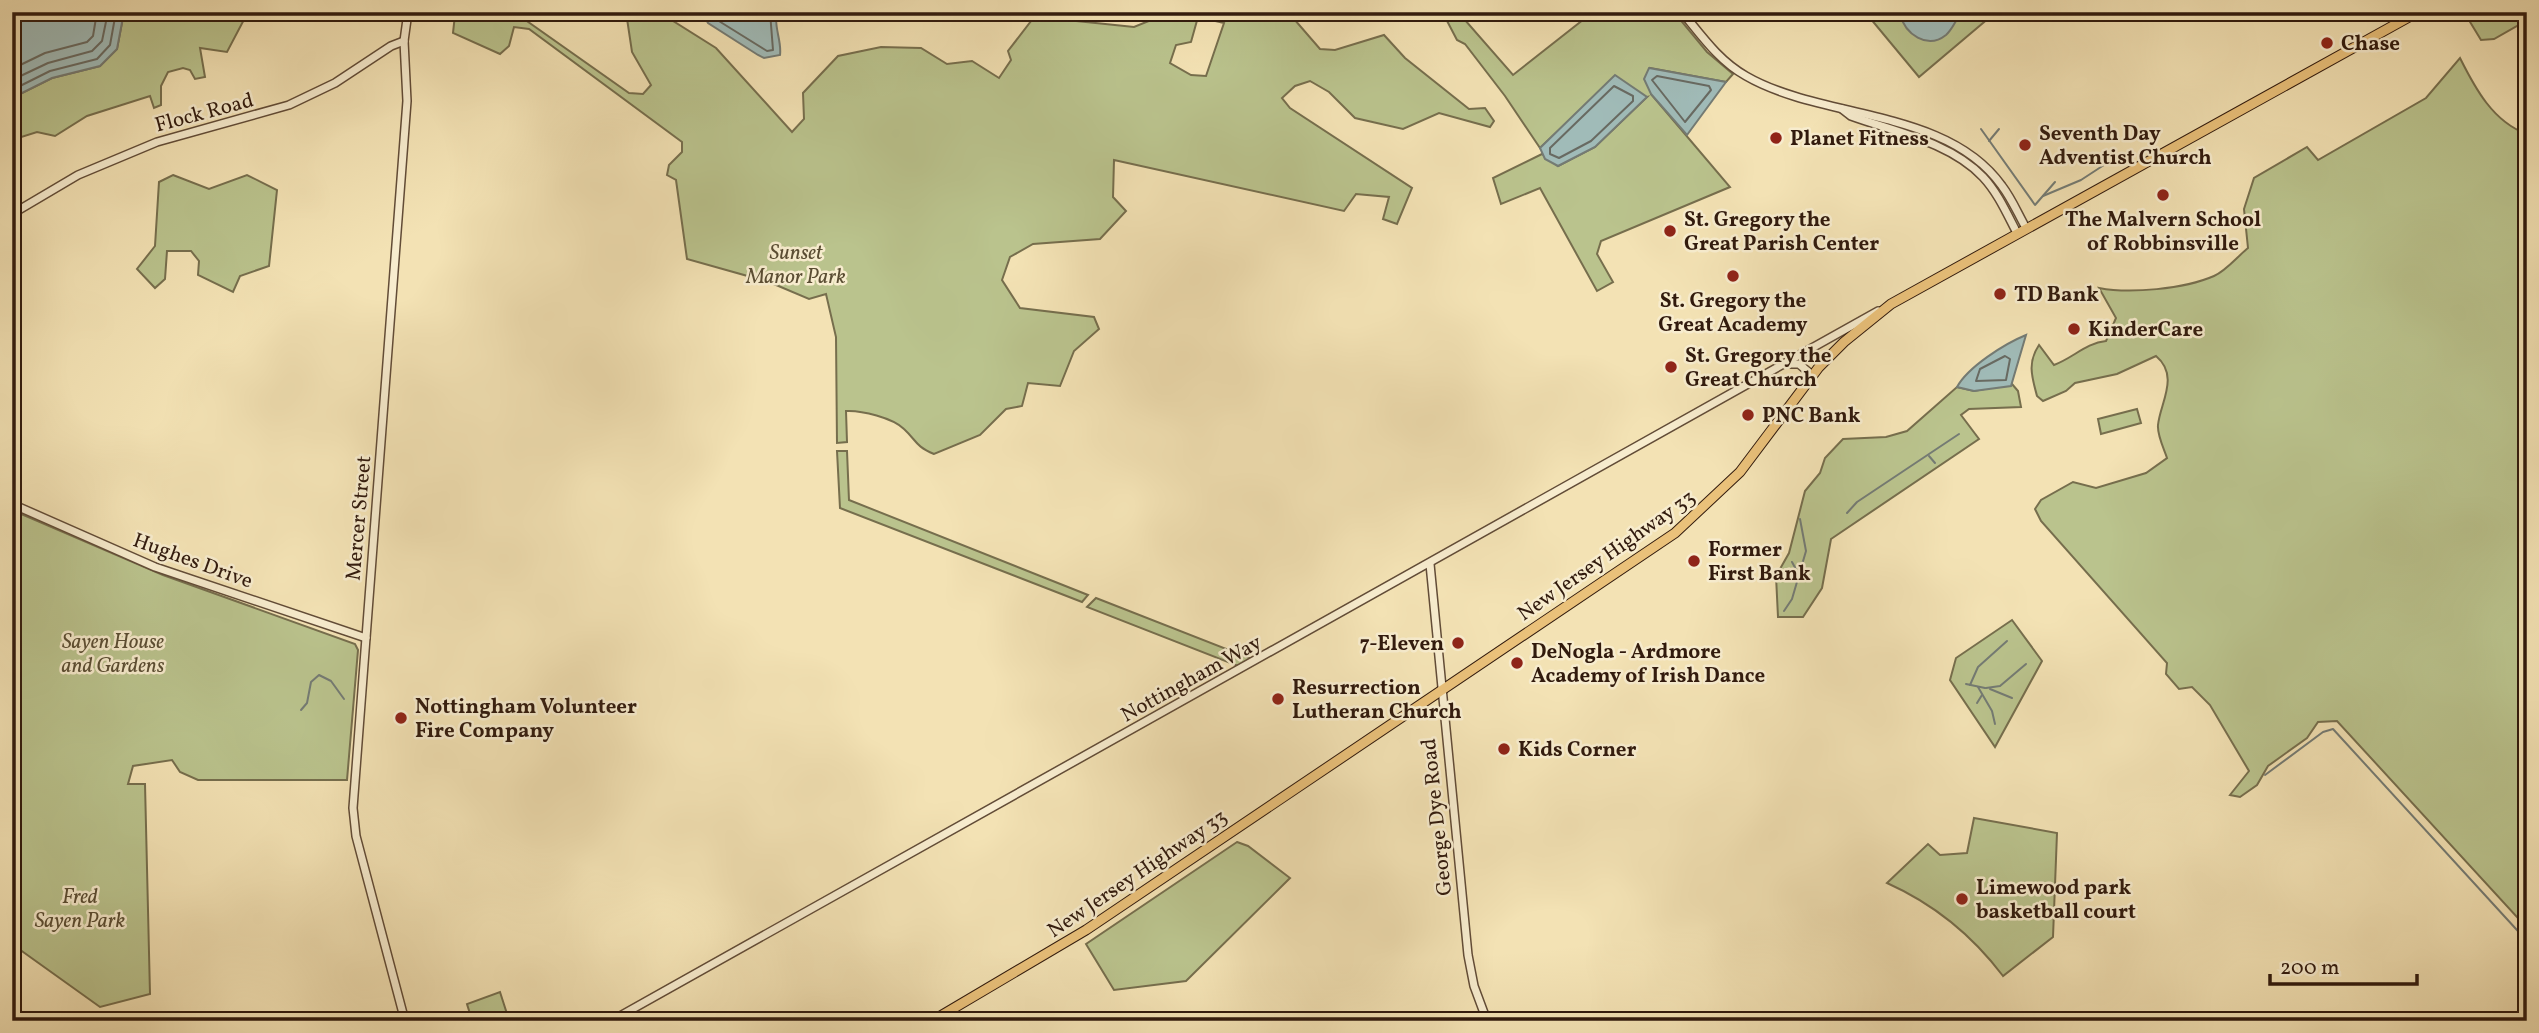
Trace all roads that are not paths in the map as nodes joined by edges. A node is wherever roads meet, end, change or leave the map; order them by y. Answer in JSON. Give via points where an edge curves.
{"nodes":[{"id":1,"x":408,"y":12,"type":"edge"},
{"id":2,"x":1682,"y":12,"type":"edge"},
{"id":3,"x":2418,"y":12,"type":"edge"},
{"id":4,"x":404,"y":41,"type":"junction"},
{"id":5,"x":12,"y":214,"type":"edge"},
{"id":6,"x":2022,"y":231,"type":"junction"},
{"id":7,"x":1891,"y":304,"type":"junction"},
{"id":8,"x":1787,"y":364,"type":"junction"},
{"id":9,"x":1812,"y":375,"type":"junction"},
{"id":10,"x":12,"y":504,"type":"edge"},
{"id":11,"x":1430,"y":564,"type":"junction"},
{"id":12,"x":366,"y":638,"type":"junction"},
{"id":13,"x":1441,"y":691,"type":"junction"},
{"id":14,"x":405,"y":1021,"type":"edge"},
{"id":15,"x":611,"y":1021,"type":"edge"},
{"id":16,"x":932,"y":1021,"type":"edge"},
{"id":17,"x":1487,"y":1021,"type":"edge"}],
"edges":[{"from":1,"to":4,"type":"street","name":"Mercer Street"},
{"from":2,"to":6,"type":"street","via":[[1714,50],[1744,75],[1948,151],[1970,165]]},
{"from":3,"to":6,"type":"main road","name":"New Jersey Highway 33"},
{"from":4,"to":5,"type":"street","name":"Flock Road","via":[[289,105],[156,142],[78,175]]},
{"from":4,"to":12,"type":"street","name":"Mercer Street","via":[[407,102]]},
{"from":6,"to":7,"type":"main road","name":"New Jersey Highway 33"},
{"from":7,"to":8,"type":"street","name":"Nottingham Way"},
{"from":7,"to":9,"type":"main road","name":"New Jersey Highway 33"},
{"from":8,"to":9,"type":"street","via":[[1799,364]]},
{"from":8,"to":11,"type":"street","name":"Nottingham Way"},
{"from":9,"to":13,"type":"main road","name":"New Jersey Highway 33","via":[[1747,463],[1696,517]]},
{"from":10,"to":12,"type":"street","name":"Hughes Drive","via":[[155,567]]},
{"from":11,"to":13,"type":"street","name":"George Dye Road"},
{"from":11,"to":15,"type":"street","name":"Nottingham Way"},
{"from":12,"to":14,"type":"street","name":"Mercer Street","via":[[354,822]]},
{"from":13,"to":16,"type":"main road","name":"New Jersey Highway 33","via":[[1086,930]]},
{"from":13,"to":17,"type":"street","name":"George Dye Road","via":[[1468,955]]}]}
